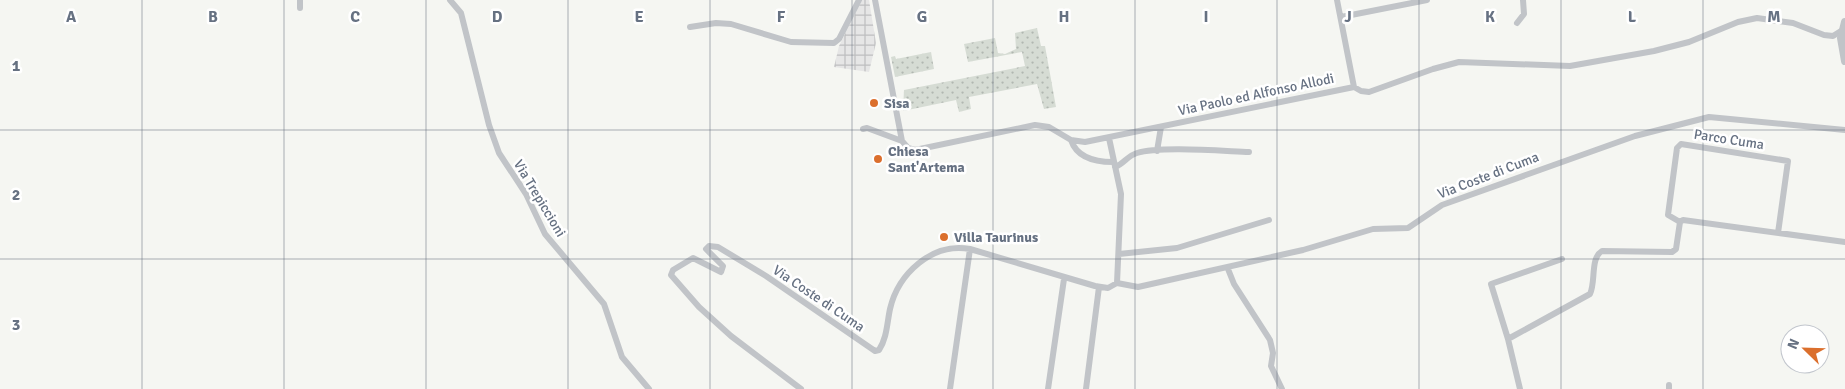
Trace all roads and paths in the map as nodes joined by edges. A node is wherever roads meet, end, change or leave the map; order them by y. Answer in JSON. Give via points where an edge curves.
{"nodes":[{"id":1,"x":450,"y":0,"type":"edge"},
{"id":2,"x":859,"y":0,"type":"edge"},
{"id":3,"x":875,"y":0,"type":"edge"},
{"id":4,"x":1338,"y":0,"type":"edge"},
{"id":5,"x":1427,"y":0,"type":"edge"},
{"id":6,"x":1523,"y":0,"type":"edge"},
{"id":7,"x":1341,"y":17,"type":"junction"},
{"id":8,"x":1845,"y":22,"type":"edge"},
{"id":9,"x":1517,"y":23,"type":"dead end"},
{"id":10,"x":690,"y":27,"type":"dead end"},
{"id":11,"x":1842,"y":31,"type":"junction"},
{"id":12,"x":1845,"y":61,"type":"edge"},
{"id":13,"x":1354,"y":87,"type":"junction"},
{"id":14,"x":1161,"y":127,"type":"junction"},
{"id":15,"x":863,"y":129,"type":"dead end"},
{"id":16,"x":1845,"y":130,"type":"edge"},
{"id":17,"x":1113,"y":137,"type":"junction"},
{"id":18,"x":1070,"y":140,"type":"junction"},
{"id":19,"x":902,"y":141,"type":"junction"},
{"id":20,"x":1085,"y":142,"type":"junction"},
{"id":21,"x":1157,"y":151,"type":"junction"},
{"id":22,"x":1249,"y":152,"type":"dead end"},
{"id":23,"x":1080,"y":154,"type":"junction"},
{"id":24,"x":1114,"y":164,"type":"junction"},
{"id":25,"x":1269,"y":220,"type":"dead end"},
{"id":26,"x":1680,"y":222,"type":"junction"},
{"id":27,"x":1778,"y":233,"type":"junction"},
{"id":28,"x":1845,"y":242,"type":"edge"},
{"id":29,"x":970,"y":249,"type":"junction"},
{"id":30,"x":1119,"y":254,"type":"junction"},
{"id":31,"x":1562,"y":258,"type":"dead end"},
{"id":32,"x":1228,"y":268,"type":"junction"},
{"id":33,"x":1064,"y":279,"type":"junction"},
{"id":34,"x":1117,"y":283,"type":"junction"},
{"id":35,"x":1100,"y":287,"type":"junction"},
{"id":36,"x":1508,"y":339,"type":"junction"},
{"id":37,"x":649,"y":389,"type":"edge"},
{"id":38,"x":801,"y":389,"type":"edge"},
{"id":39,"x":950,"y":389,"type":"edge"},
{"id":40,"x":1048,"y":389,"type":"edge"},
{"id":41,"x":1086,"y":389,"type":"edge"},
{"id":42,"x":1282,"y":389,"type":"edge"},
{"id":43,"x":1520,"y":389,"type":"edge"}],
"edges":[{"from":1,"to":37,"type":"street","name":"Via Trepiccioni","via":[[461,13],[499,153],[526,194],[544,234],[604,304],[622,357]]},
{"from":2,"to":10,"type":"street","via":[[834,43],[786,41],[737,24]]},
{"from":3,"to":19,"type":"street"},
{"from":4,"to":7,"type":"street"},
{"from":5,"to":7,"type":"street"},
{"from":6,"to":9,"type":"street","via":[[1524,14]]},
{"from":7,"to":13,"type":"street"},
{"from":8,"to":11,"type":"street"},
{"from":11,"to":12,"type":"street"},
{"from":11,"to":13,"type":"street","name":"Via Paolo ed Alfonso Allodi","via":[[1824,36],[1793,23],[1757,18],[1738,22],[1690,42],[1612,59],[1570,66],[1459,62],[1433,68],[1369,92],[1361,92]]},
{"from":13,"to":14,"type":"street","name":"Via Paolo ed Alfonso Allodi"},
{"from":14,"to":17,"type":"street","name":"Via Paolo ed Alfonso Allodi"},
{"from":14,"to":21,"type":"street"},
{"from":15,"to":19,"type":"street","name":"Via Paolo ed Alfonso Allodi"},
{"from":16,"to":32,"type":"street","name":"Via Coste di Cuma","via":[[1709,117],[1635,136],[1531,172],[1442,205],[1408,228],[1374,229]]},
{"from":17,"to":20,"type":"street","name":"Via Paolo ed Alfonso Allodi"},
{"from":17,"to":24,"type":"street"},
{"from":18,"to":19,"type":"street","name":"Via Paolo ed Alfonso Allodi","via":[[1042,125],[915,150]]},
{"from":18,"to":20,"type":"street","name":"Via Paolo ed Alfonso Allodi"},
{"from":18,"to":23,"type":"street","name":"Via Paolo ed Alfonso Allodi"},
{"from":20,"to":23,"type":"street"},
{"from":21,"to":22,"type":"street"},
{"from":21,"to":24,"type":"street","via":[[1138,153],[1122,165]]},
{"from":23,"to":24,"type":"street"},
{"from":24,"to":30,"type":"street","via":[[1122,194]]},
{"from":25,"to":30,"type":"street","via":[[1177,248]]},
{"from":26,"to":27,"type":"street"},
{"from":26,"to":27,"type":"street","name":"Parco Cuma","via":[[1668,215],[1677,148],[1681,144],[1788,161]]},
{"from":26,"to":36,"type":"street","via":[[1676,249],[1672,252],[1602,251],[1596,257],[1590,294]]},
{"from":27,"to":28,"type":"street"},
{"from":29,"to":33,"type":"street","name":"Via Coste di Cuma"},
{"from":29,"to":38,"type":"street","name":"Via Coste di Cuma","via":[[954,247],[942,250],[904,276],[890,307],[884,342],[875,351],[718,247],[706,249],[722,266],[721,272],[693,258],[673,270],[671,275],[718,324]]},
{"from":29,"to":39,"type":"street"},
{"from":30,"to":34,"type":"street"},
{"from":31,"to":36,"type":"street","via":[[1491,284]]},
{"from":32,"to":34,"type":"street","name":"Via Coste di Cuma","via":[[1138,287]]},
{"from":32,"to":42,"type":"street","via":[[1234,284],[1270,340],[1271,366]]},
{"from":33,"to":35,"type":"street","name":"Via Coste di Cuma"},
{"from":33,"to":40,"type":"street"},
{"from":34,"to":35,"type":"street","name":"Via Coste di Cuma","via":[[1108,288]]},
{"from":35,"to":41,"type":"street"},
{"from":36,"to":43,"type":"street"}]}
